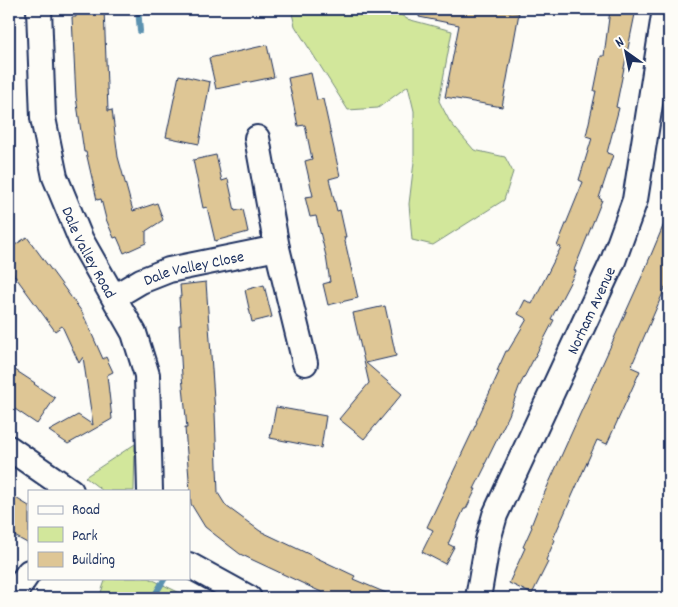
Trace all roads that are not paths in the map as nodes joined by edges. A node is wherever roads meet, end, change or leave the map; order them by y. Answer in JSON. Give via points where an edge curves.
{"nodes":[{"id":1,"x":40,"y":9,"type":"edge"},
{"id":2,"x":666,"y":13,"type":"edge"},
{"id":3,"x":256,"y":138,"type":"dead end"},
{"id":4,"x":277,"y":248,"type":"junction"},
{"id":5,"x":114,"y":298,"type":"junction"},
{"id":6,"x":305,"y":364,"type":"dead end"},
{"id":7,"x":9,"y":448,"type":"edge"},
{"id":8,"x":70,"y":490,"type":"edge"},
{"id":9,"x":150,"y":490,"type":"edge"},
{"id":10,"x":190,"y":566,"type":"edge"},
{"id":11,"x":249,"y":598,"type":"edge"},
{"id":12,"x":478,"y":598,"type":"edge"}],
"edges":[{"from":1,"to":5,"type":"street","name":"Dale Valley Road","via":[[43,118],[55,177],[81,240]]},
{"from":2,"to":12,"type":"street","name":"Norham Avenue","via":[[635,200],[613,261],[495,515]]},
{"from":3,"to":4,"type":"street"},
{"from":4,"to":5,"type":"street","name":"Dale Valley Close","via":[[169,270],[140,281]]},
{"from":4,"to":6,"type":"street"},
{"from":5,"to":9,"type":"street","name":"Dale Valley Road","via":[[134,333],[147,375]]},
{"from":7,"to":8,"type":"street"},
{"from":10,"to":11,"type":"street"}]}
